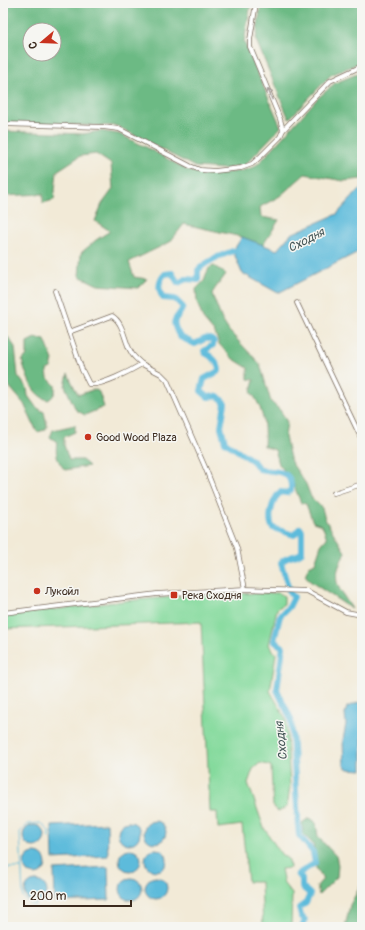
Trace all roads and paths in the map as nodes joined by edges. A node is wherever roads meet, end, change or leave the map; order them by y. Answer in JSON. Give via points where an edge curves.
{"nodes":[{"id":1,"x":256,"y":3,"type":"edge"},
{"id":2,"x":362,"y":66,"type":"edge"},
{"id":3,"x":3,"y":124,"type":"edge"},
{"id":4,"x":283,"y":130,"type":"junction"},
{"id":5,"x":54,"y":291,"type":"dead end"},
{"id":6,"x":297,"y":303,"type":"dead end"},
{"id":7,"x":69,"y":332,"type":"junction"},
{"id":8,"x":142,"y":364,"type":"junction"},
{"id":9,"x":362,"y":440,"type":"edge"},
{"id":10,"x":362,"y":484,"type":"edge"},
{"id":11,"x":334,"y":493,"type":"dead end"},
{"id":12,"x":245,"y":589,"type":"junction"},
{"id":13,"x":3,"y":613,"type":"edge"},
{"id":14,"x":362,"y":615,"type":"edge"}],
"edges":[{"from":4,"to":1,"type":"street","one_way":true,"via":[[250,47]]},
{"from":2,"to":4,"type":"street","via":[[330,81]]},
{"from":3,"to":4,"type":"street","via":[[119,129],[190,166],[215,171],[252,164],[280,137]]},
{"from":5,"to":7,"type":"street"},
{"from":6,"to":9,"type":"street"},
{"from":7,"to":8,"type":"street","via":[[112,316],[122,329],[131,352]]},
{"from":7,"to":8,"type":"street","via":[[89,384],[128,372]]},
{"from":8,"to":12,"type":"street","via":[[161,374],[176,397],[237,548]]},
{"from":10,"to":11,"type":"street"},
{"from":12,"to":13,"type":"street","via":[[157,594]]},
{"from":12,"to":14,"type":"street","via":[[307,591],[346,612]]}]}
